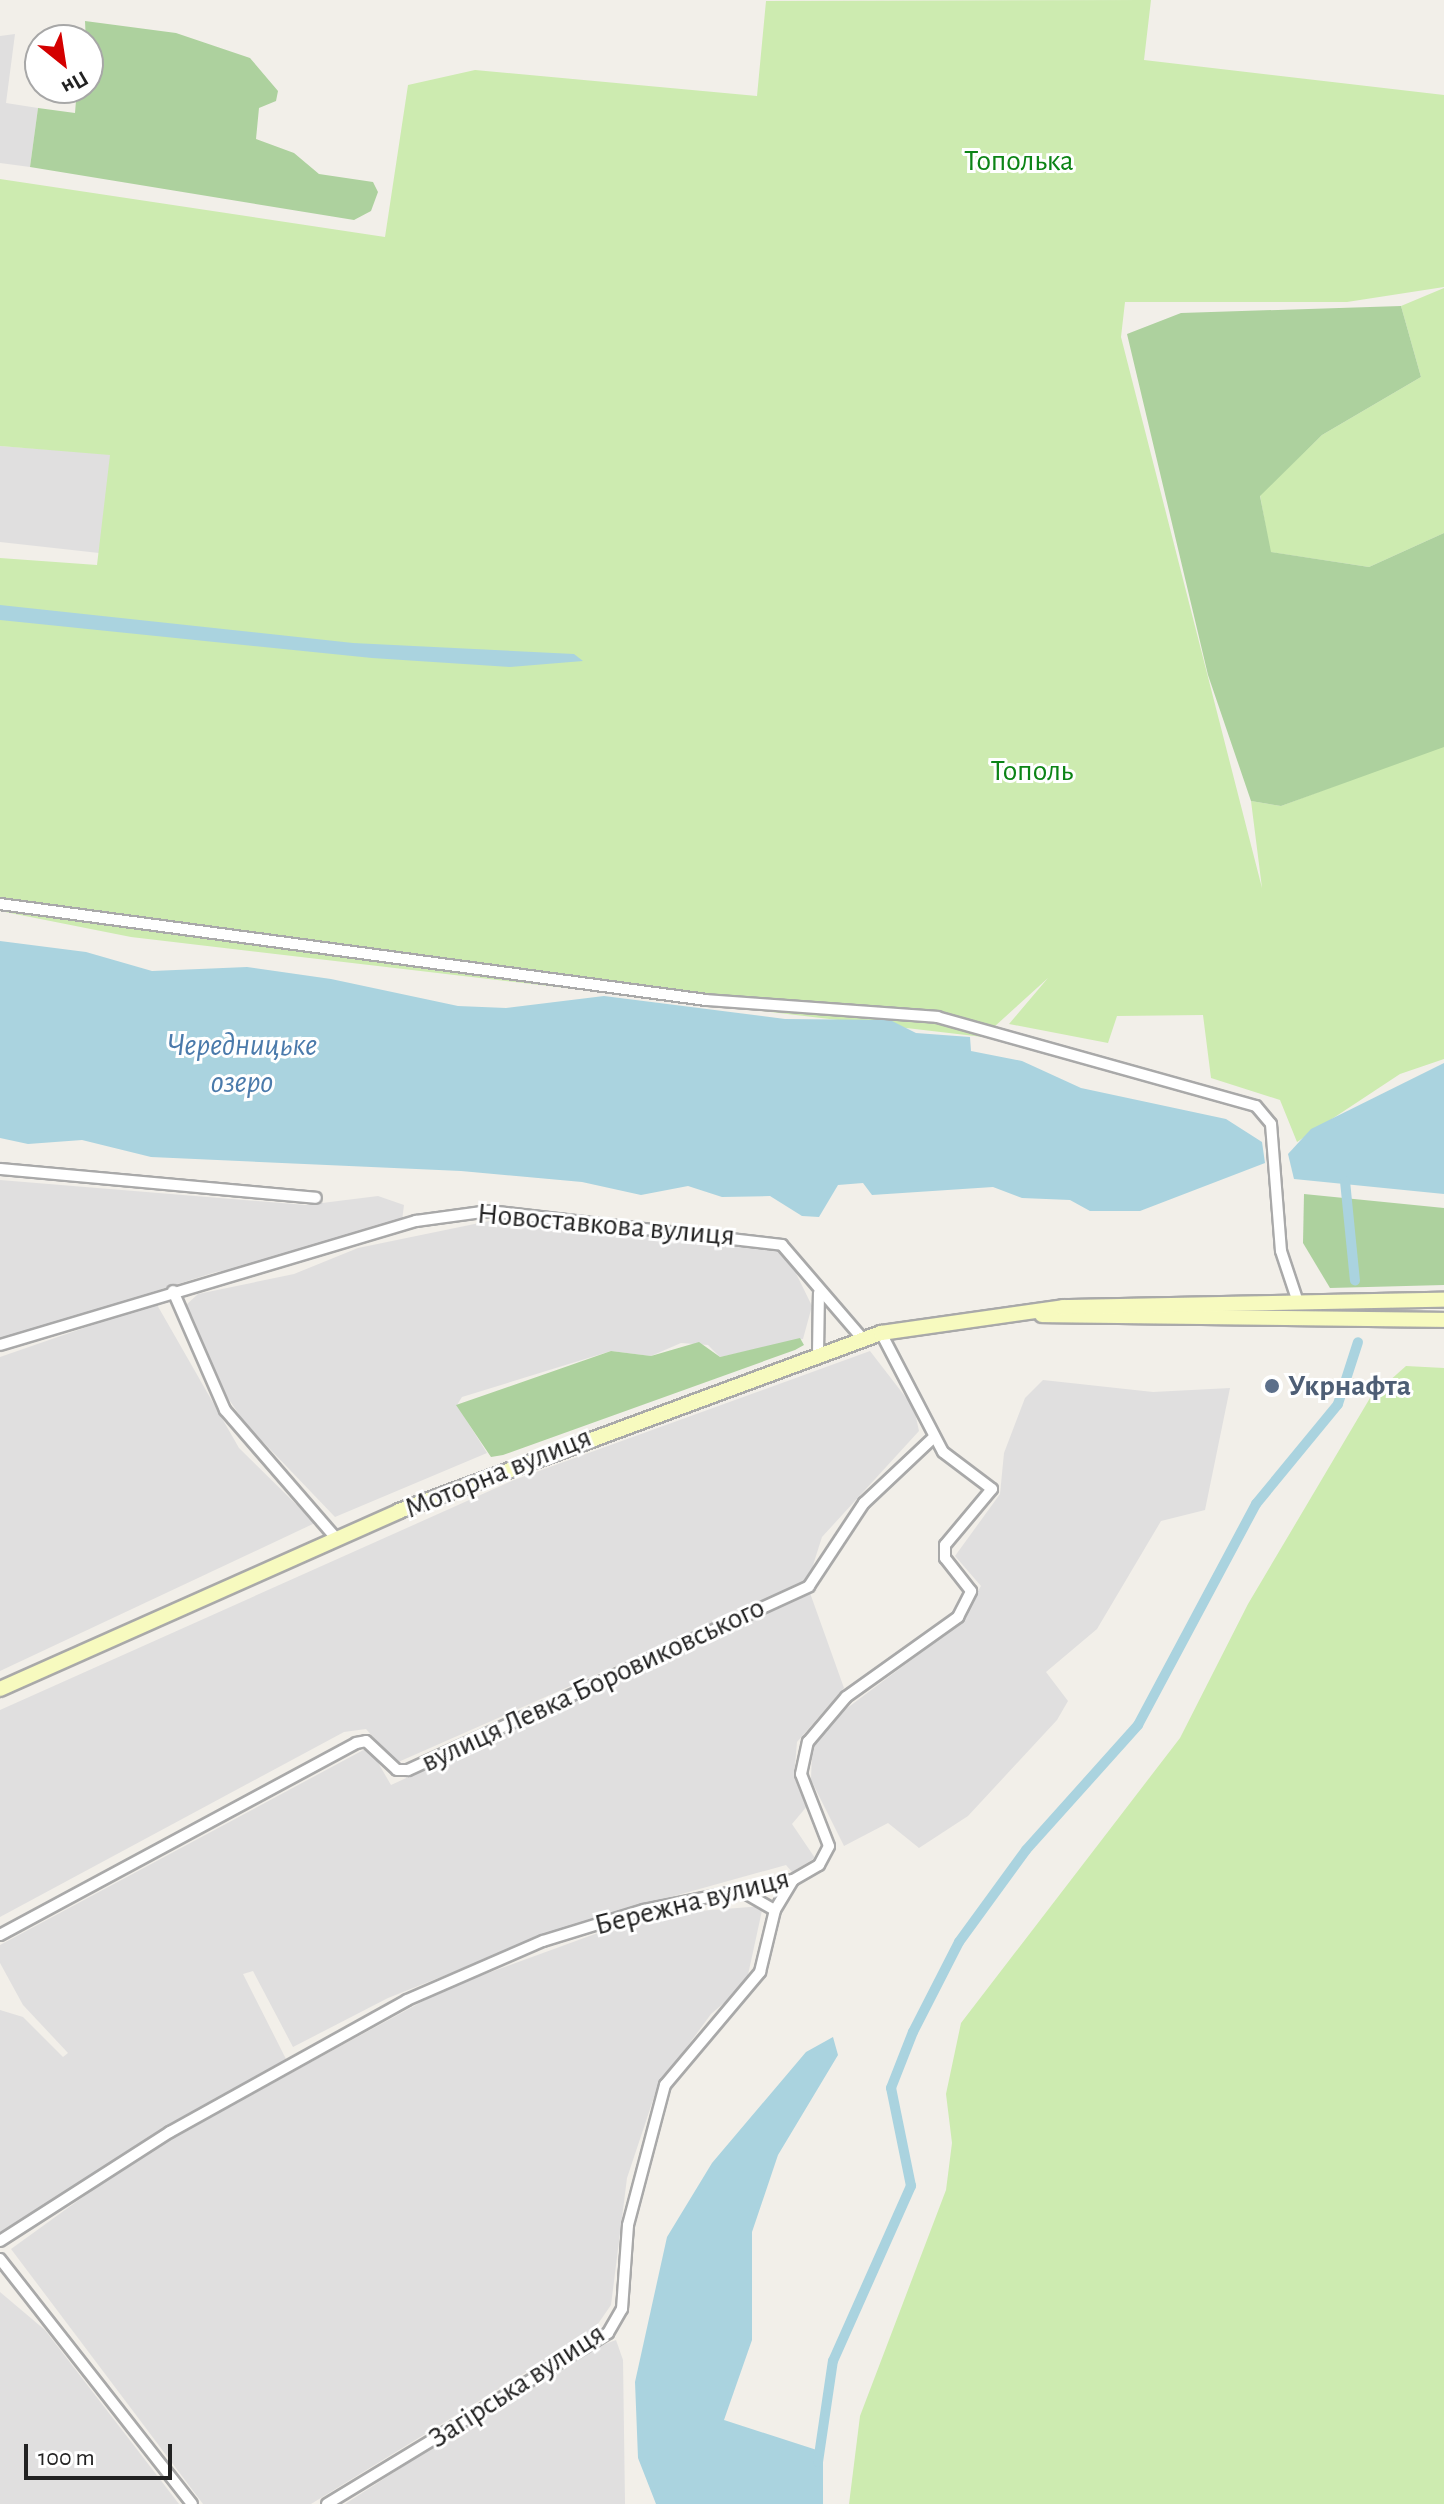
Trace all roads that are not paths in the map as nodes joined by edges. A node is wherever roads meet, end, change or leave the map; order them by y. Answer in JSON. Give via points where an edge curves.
{"nodes":[{"id":1,"x":0,"y":904,"type":"edge"},
{"id":2,"x":0,"y":1169,"type":"edge"},
{"id":3,"x":316,"y":1198,"type":"dead end"},
{"id":4,"x":173,"y":1291,"type":"junction"},
{"id":5,"x":819,"y":1293,"type":"junction"},
{"id":6,"x":1444,"y":1300,"type":"edge"},
{"id":7,"x":1298,"y":1302,"type":"junction"},
{"id":8,"x":1014,"y":1313,"type":"junction"},
{"id":9,"x":1444,"y":1320,"type":"edge"},
{"id":10,"x":881,"y":1333,"type":"junction"},
{"id":11,"x":862,"y":1338,"type":"junction"},
{"id":12,"x":0,"y":1345,"type":"edge"},
{"id":13,"x":818,"y":1354,"type":"junction"},
{"id":14,"x":933,"y":1438,"type":"junction"},
{"id":15,"x":336,"y":1538,"type":"junction"},
{"id":16,"x":0,"y":1689,"type":"edge"},
{"id":17,"x":793,"y":1880,"type":"junction"},
{"id":18,"x":745,"y":1893,"type":"junction"},
{"id":19,"x":775,"y":1910,"type":"junction"},
{"id":20,"x":0,"y":1935,"type":"edge"},
{"id":21,"x":0,"y":2241,"type":"edge"},
{"id":22,"x":0,"y":2259,"type":"edge"},
{"id":23,"x":192,"y":2504,"type":"edge"},
{"id":24,"x":327,"y":2504,"type":"edge"}],
"edges":[{"from":1,"to":7,"type":"street","via":[[706,1000],[937,1017],[1256,1106],[1274,1138],[1281,1251]]},
{"from":2,"to":3,"type":"street"},
{"from":4,"to":5,"type":"street","name":"Новоставкова вулиця","via":[[287,1265],[416,1221],[489,1211],[769,1241],[792,1254]]},
{"from":4,"to":12,"type":"street","name":"Новоставкова вулиця"},
{"from":4,"to":15,"type":"street","via":[[225,1410]]},
{"from":5,"to":11,"type":"street","name":"Новоставкова вулиця"},
{"from":5,"to":13,"type":"street"},
{"from":6,"to":7,"type":"street"},
{"from":7,"to":8,"type":"street"},
{"from":8,"to":9,"type":"street","via":[[1173,1322]]},
{"from":8,"to":10,"type":"street","name":"Моторна вулиця"},
{"from":10,"to":11,"type":"street","name":"Моторна вулиця"},
{"from":10,"to":14,"type":"street","name":"Бережна вулиця"},
{"from":11,"to":13,"type":"street","name":"Моторна вулиця"},
{"from":13,"to":15,"type":"street","name":"Моторна вулиця"},
{"from":14,"to":17,"type":"street","name":"Бережна вулиця","via":[[955,1464],[991,1483],[986,1504],[944,1550],[971,1594],[938,1636],[820,1719],[801,1774],[829,1846],[819,1865]]},
{"from":14,"to":20,"type":"street","name":"вулиця Левка Боровиковського","via":[[864,1503],[809,1586],[408,1770],[397,1770],[366,1741],[356,1743]]},
{"from":15,"to":16,"type":"street","name":"Моторна вулиця"},
{"from":17,"to":18,"type":"street","name":"Бережна вулиця"},
{"from":17,"to":19,"type":"street","name":"Загірська вулиця"},
{"from":18,"to":19,"type":"street"},
{"from":18,"to":21,"type":"street","name":"Бережна вулиця","via":[[644,1910],[557,1937],[407,2000],[170,2132]]},
{"from":19,"to":24,"type":"street","name":"Загірська вулиця","via":[[753,1982],[665,2085],[628,2225],[622,2309],[608,2333]]},
{"from":22,"to":23,"type":"street"}]}
